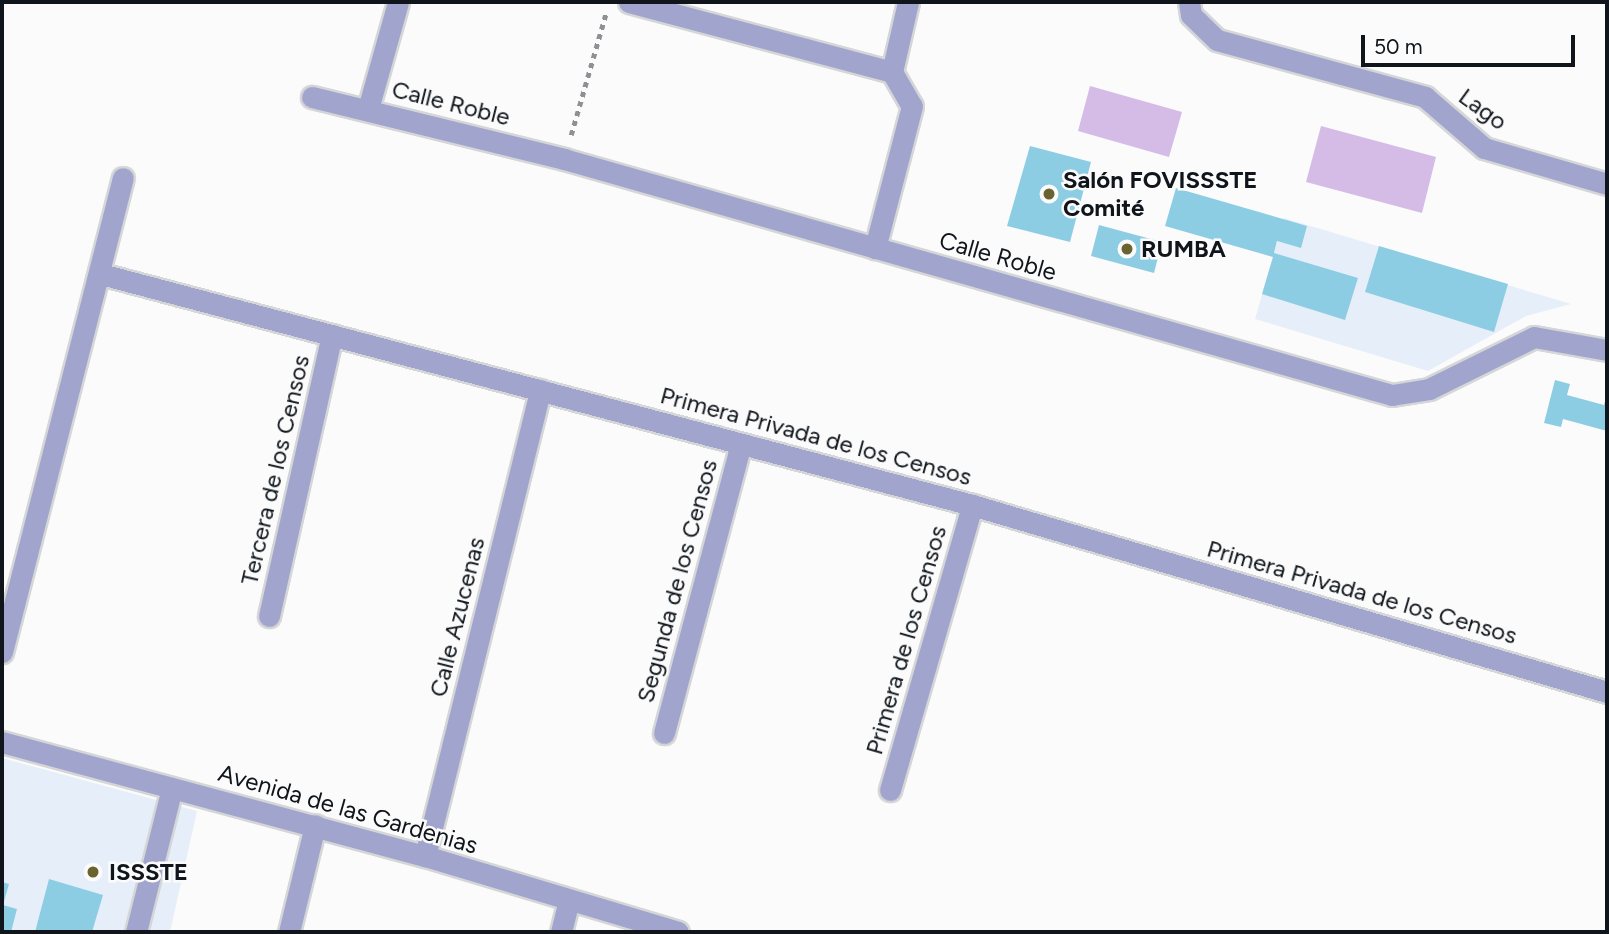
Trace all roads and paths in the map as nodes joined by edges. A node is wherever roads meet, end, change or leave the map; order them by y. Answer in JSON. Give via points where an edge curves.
{"nodes":[{"id":1,"x":398,"y":2,"type":"edge"},
{"id":2,"x":609,"y":2,"type":"edge"},
{"id":3,"x":629,"y":2,"type":"edge"},
{"id":4,"x":908,"y":2,"type":"edge"},
{"id":5,"x":1189,"y":2,"type":"edge"},
{"id":6,"x":892,"y":72,"type":"junction"},
{"id":7,"x":312,"y":97,"type":"dead end"},
{"id":8,"x":368,"y":109,"type":"junction"},
{"id":9,"x":564,"y":159,"type":"junction"},
{"id":10,"x":123,"y":178,"type":"dead end"},
{"id":11,"x":1607,"y":184,"type":"edge"},
{"id":12,"x":875,"y":248,"type":"junction"},
{"id":13,"x":101,"y":274,"type":"junction"},
{"id":14,"x":332,"y":335,"type":"junction"},
{"id":15,"x":1607,"y":350,"type":"edge"},
{"id":16,"x":540,"y":390,"type":"junction"},
{"id":17,"x":741,"y":444,"type":"junction"},
{"id":18,"x":972,"y":505,"type":"junction"},
{"id":19,"x":269,"y":616,"type":"dead end"},
{"id":20,"x":2,"y":652,"type":"edge"},
{"id":21,"x":1607,"y":692,"type":"edge"},
{"id":22,"x":664,"y":733,"type":"dead end"},
{"id":23,"x":2,"y":742,"type":"edge"},
{"id":24,"x":172,"y":788,"type":"junction"},
{"id":25,"x":890,"y":790,"type":"dead end"},
{"id":26,"x":315,"y":825,"type":"junction"},
{"id":27,"x":425,"y":856,"type":"junction"},
{"id":28,"x":569,"y":901,"type":"junction"},
{"id":29,"x":136,"y":932,"type":"edge"},
{"id":30,"x":289,"y":932,"type":"edge"},
{"id":31,"x":561,"y":932,"type":"edge"},
{"id":32,"x":678,"y":932,"type":"edge"}],
"edges":[{"from":1,"to":8,"type":"street"},
{"from":2,"to":9,"type":"path"},
{"from":3,"to":6,"type":"street"},
{"from":4,"to":6,"type":"street"},
{"from":5,"to":11,"type":"street","name":"Lago","via":[[1191,15],[1217,40],[1425,97],[1484,148]]},
{"from":6,"to":12,"type":"street","via":[[912,106]]},
{"from":7,"to":8,"type":"street","name":"Calle Roble"},
{"from":8,"to":9,"type":"street","name":"Calle Roble"},
{"from":9,"to":12,"type":"street","name":"Calle Roble"},
{"from":10,"to":13,"type":"street"},
{"from":12,"to":15,"type":"street","name":"Calle Roble","via":[[1392,395],[1429,389],[1534,337]]},
{"from":13,"to":14,"type":"street","name":"Primera Privada de los Censos"},
{"from":13,"to":20,"type":"street"},
{"from":14,"to":16,"type":"street","name":"Primera Privada de los Censos"},
{"from":14,"to":19,"type":"street","name":"Tercera de los Censos"},
{"from":16,"to":17,"type":"street","name":"Primera Privada de los Censos"},
{"from":16,"to":27,"type":"street","name":"Calle Azucenas"},
{"from":17,"to":18,"type":"street","name":"Primera Privada de los Censos"},
{"from":17,"to":22,"type":"street","name":"Segunda de los Censos"},
{"from":18,"to":21,"type":"street","name":"Primera Privada de los Censos"},
{"from":18,"to":25,"type":"street","name":"Primera de los Censos"},
{"from":23,"to":24,"type":"street","name":"Avenida de las Gardenias"},
{"from":24,"to":26,"type":"street","name":"Avenida de las Gardenias"},
{"from":24,"to":29,"type":"street"},
{"from":26,"to":27,"type":"street","name":"Avenida de las Gardenias"},
{"from":26,"to":30,"type":"street"},
{"from":27,"to":28,"type":"street","name":"Avenida de las Gardenias"},
{"from":28,"to":31,"type":"street"},
{"from":28,"to":32,"type":"street","name":"Avenida de las Gardenias"}]}
